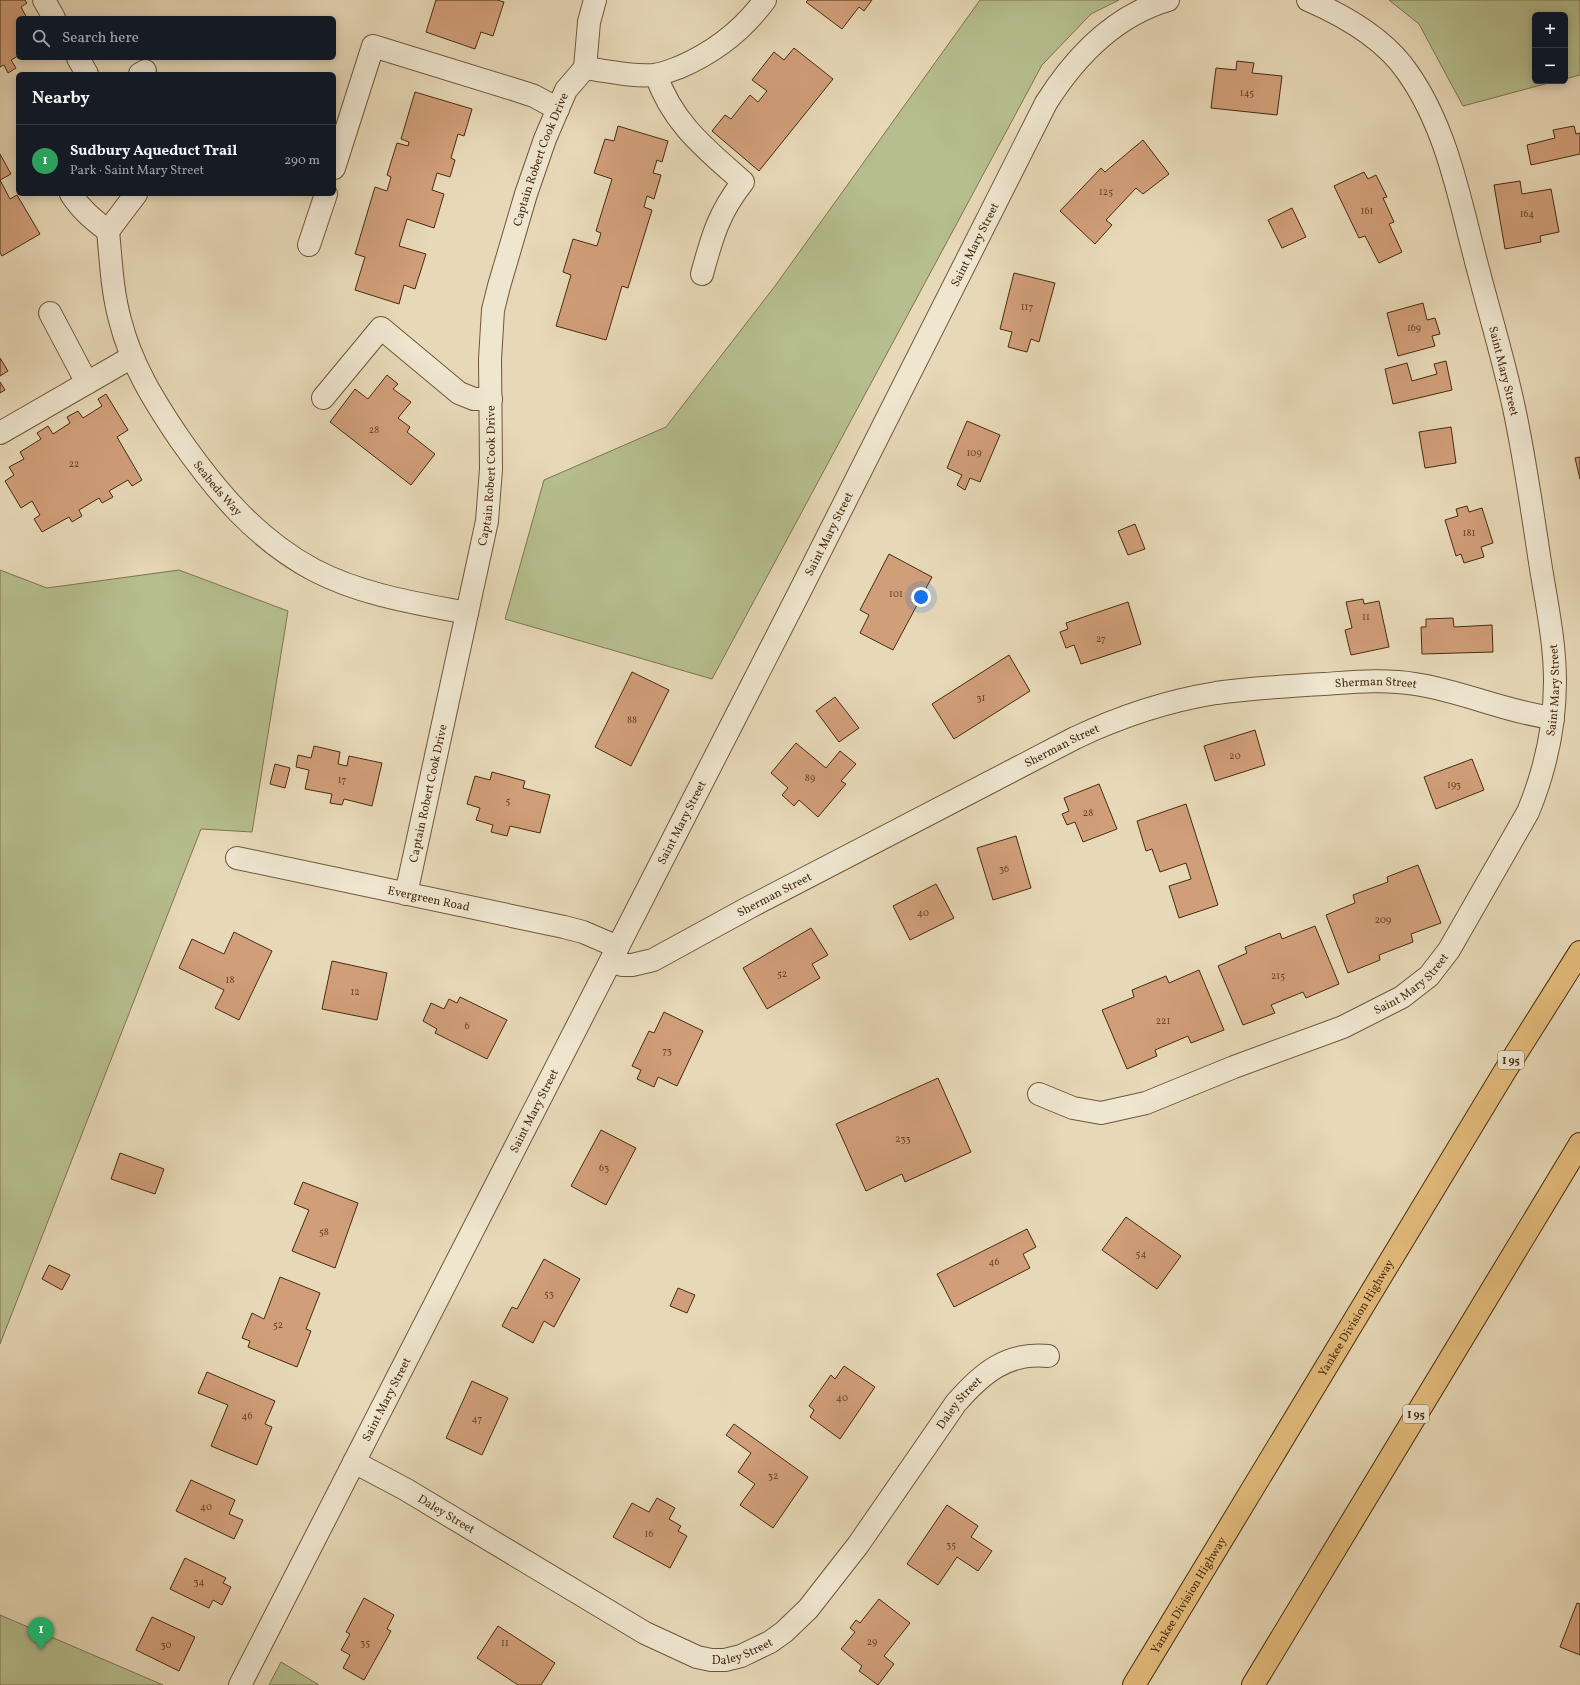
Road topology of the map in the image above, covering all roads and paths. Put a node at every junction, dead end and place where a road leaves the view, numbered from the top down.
1 (44, 0) edge
2 (595, 0) edge
3 (765, 0) edge
4 (1168, 0) edge
5 (1308, 0) edge
6 (53, 16) edge
7 (79, 60) edge
8 (585, 68) junction
9 (86, 72) edge
10 (656, 75) junction
11 (558, 109) junction
12 (336, 162) edge
13 (73, 196) edge
14 (134, 196) edge
15 (325, 196) edge
16 (108, 231) junction
17 (309, 245) dead end
18 (702, 274) dead end
19 (50, 313) dead end
20 (132, 357) junction
21 (87, 383) junction
22 (323, 398) dead end
23 (491, 399) junction
24 (0, 433) edge
25 (467, 613) junction
26 (1553, 718) junction
27 (237, 858) dead end
28 (406, 894) junction
29 (1580, 952) edge
30 (614, 954) junction
31 (1039, 1094) dead end
32 (1580, 1144) edge
33 (1048, 1356) dead end
34 (354, 1462) junction
35 (240, 1685) edge
36 (1134, 1685) edge
37 (1253, 1685) edge

1 - 6 street
2 - 8 street
3 - 10 street
4 - 30 street, Saint Mary Street
5 - 26 street, Saint Mary Street
7 - 9 street
8 - 10 street
8 - 11 street, Captain Robert Cook Drive
10 - 18 street
11 - 12 street
11 - 23 street, Captain Robert Cook Drive
13 - 16 street
14 - 16 street
15 - 17 street
16 - 20 street, Seabeds Way
19 - 21 street
20 - 21 street
20 - 25 street, Seabeds Way
21 - 24 street
22 - 23 street
23 - 25 street, Captain Robert Cook Drive
25 - 28 street, Captain Robert Cook Drive
26 - 30 street, Sherman Street
26 - 31 street, Saint Mary Street
27 - 28 street, Evergreen Road
28 - 30 street, Evergreen Road
29 - 36 highway, Yankee Division Highway / I 95
30 - 34 street, Saint Mary Street
32 - 37 highway, I 95
33 - 34 street, Daley Street
34 - 35 street, Saint Mary Street

